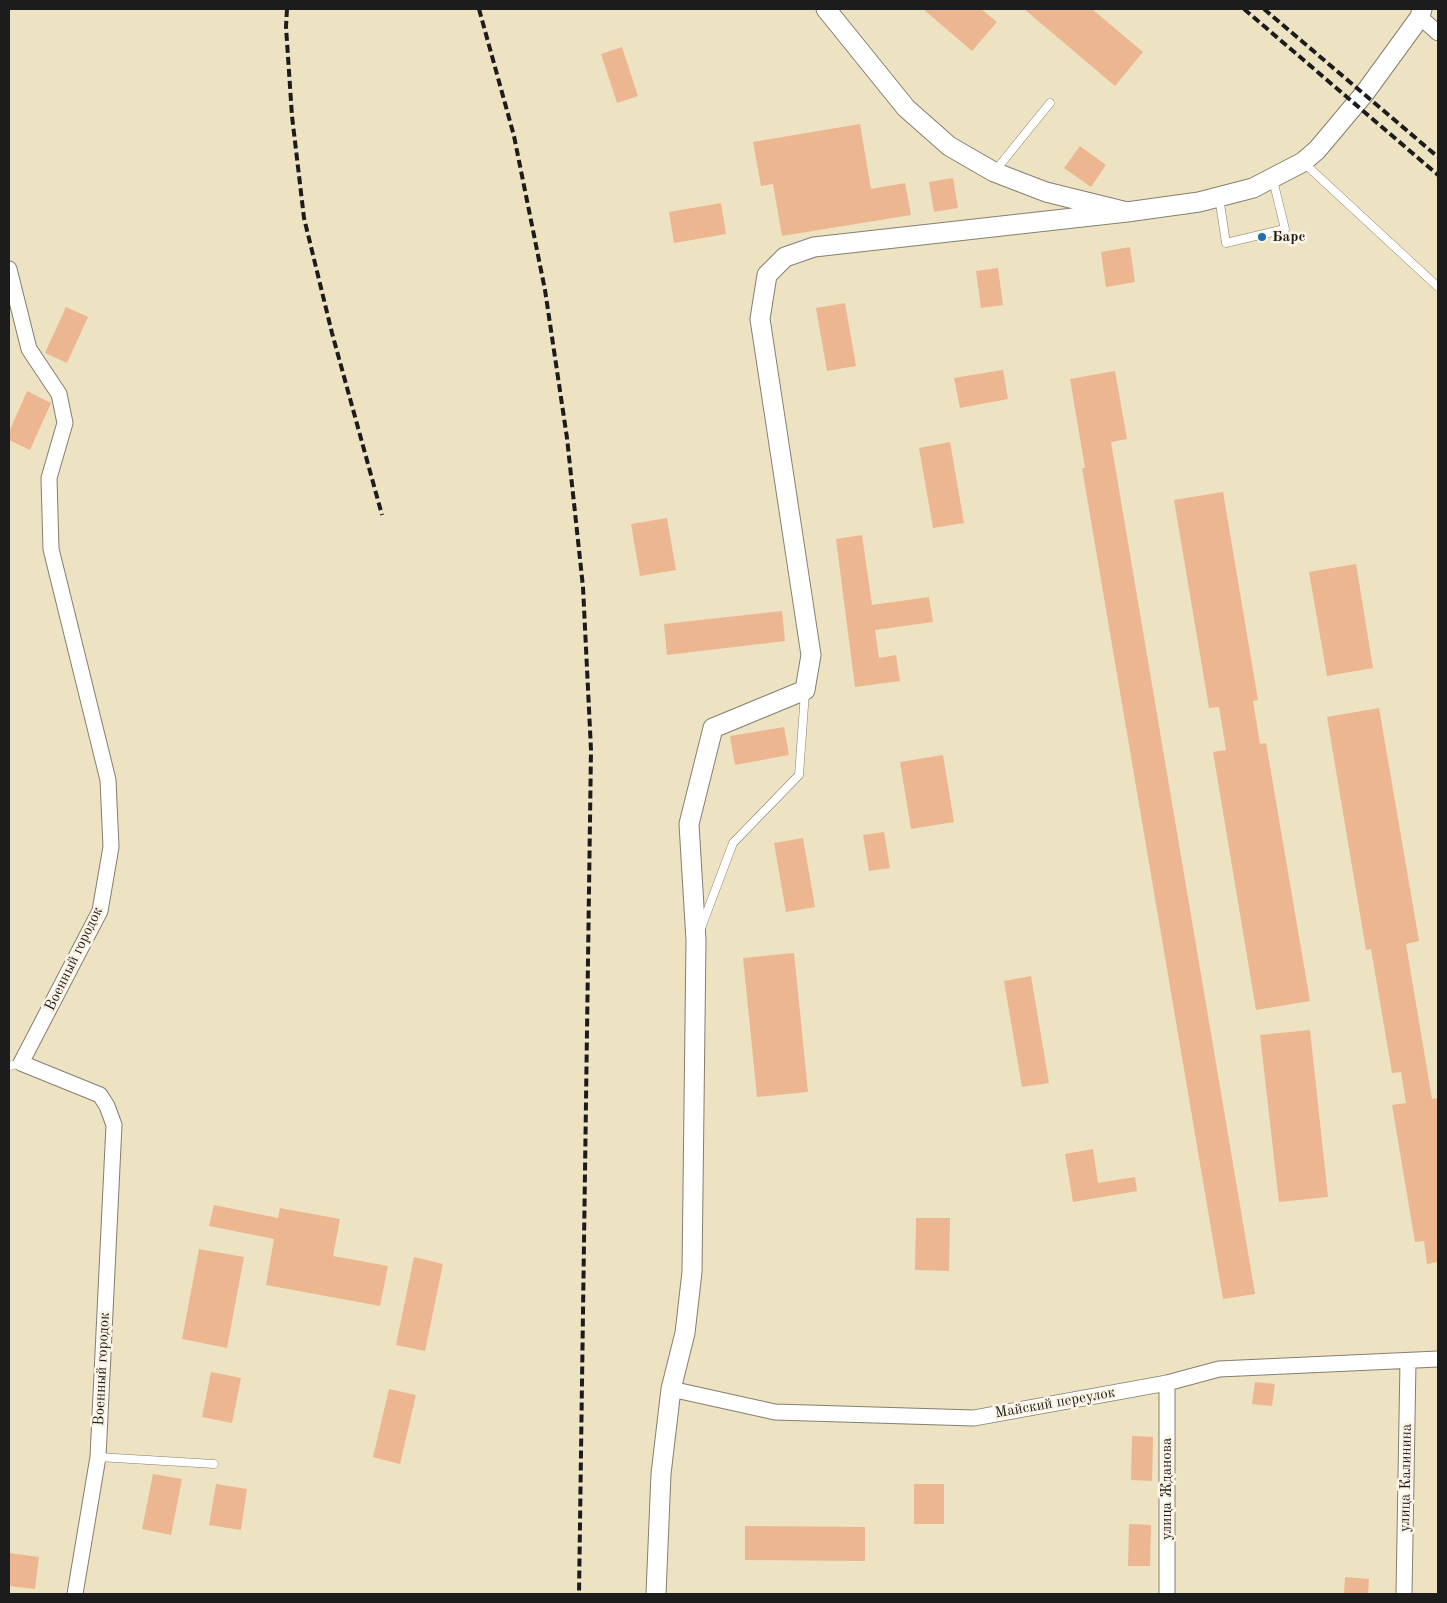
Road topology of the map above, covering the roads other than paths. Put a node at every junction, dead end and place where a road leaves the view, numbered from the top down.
1 (826, 9) edge
2 (1421, 13) edge
3 (1438, 33) edge
4 (1050, 103) dead end
5 (1303, 162) junction
6 (994, 172) junction
7 (1273, 180) junction
8 (1218, 197) junction
9 (1127, 212) junction
10 (9, 269) edge
11 (1438, 287) edge
12 (11, 294) edge
13 (805, 690) junction
14 (696, 940) junction
15 (15, 1064) edge
16 (1438, 1359) edge
17 (1408, 1361) junction
18 (1167, 1383) junction
19 (671, 1389) junction
20 (98, 1458) junction
21 (214, 1464) dead end
22 (75, 1594) edge
23 (656, 1594) edge
24 (1167, 1594) edge
25 (1404, 1594) edge

1 - 6 street
2 - 3 street
2 - 5 street
4 - 6 lane
5 - 7 street
5 - 11 lane
6 - 9 street
7 - 8 street
7 - 8 lane
8 - 9 street
9 - 13 street
10 - 12 street, Военный городок
12 - 15 street, Военный городок
13 - 14 lane
13 - 14 street
14 - 19 street
15 - 20 street, Военный городок
16 - 17 street, Майский переулок
17 - 18 street, Майский переулок
17 - 25 street, улица Калинина
18 - 19 street, Майский переулок
18 - 24 street, улица Жданова
19 - 23 street
20 - 21 lane
20 - 22 street, Военный городок

